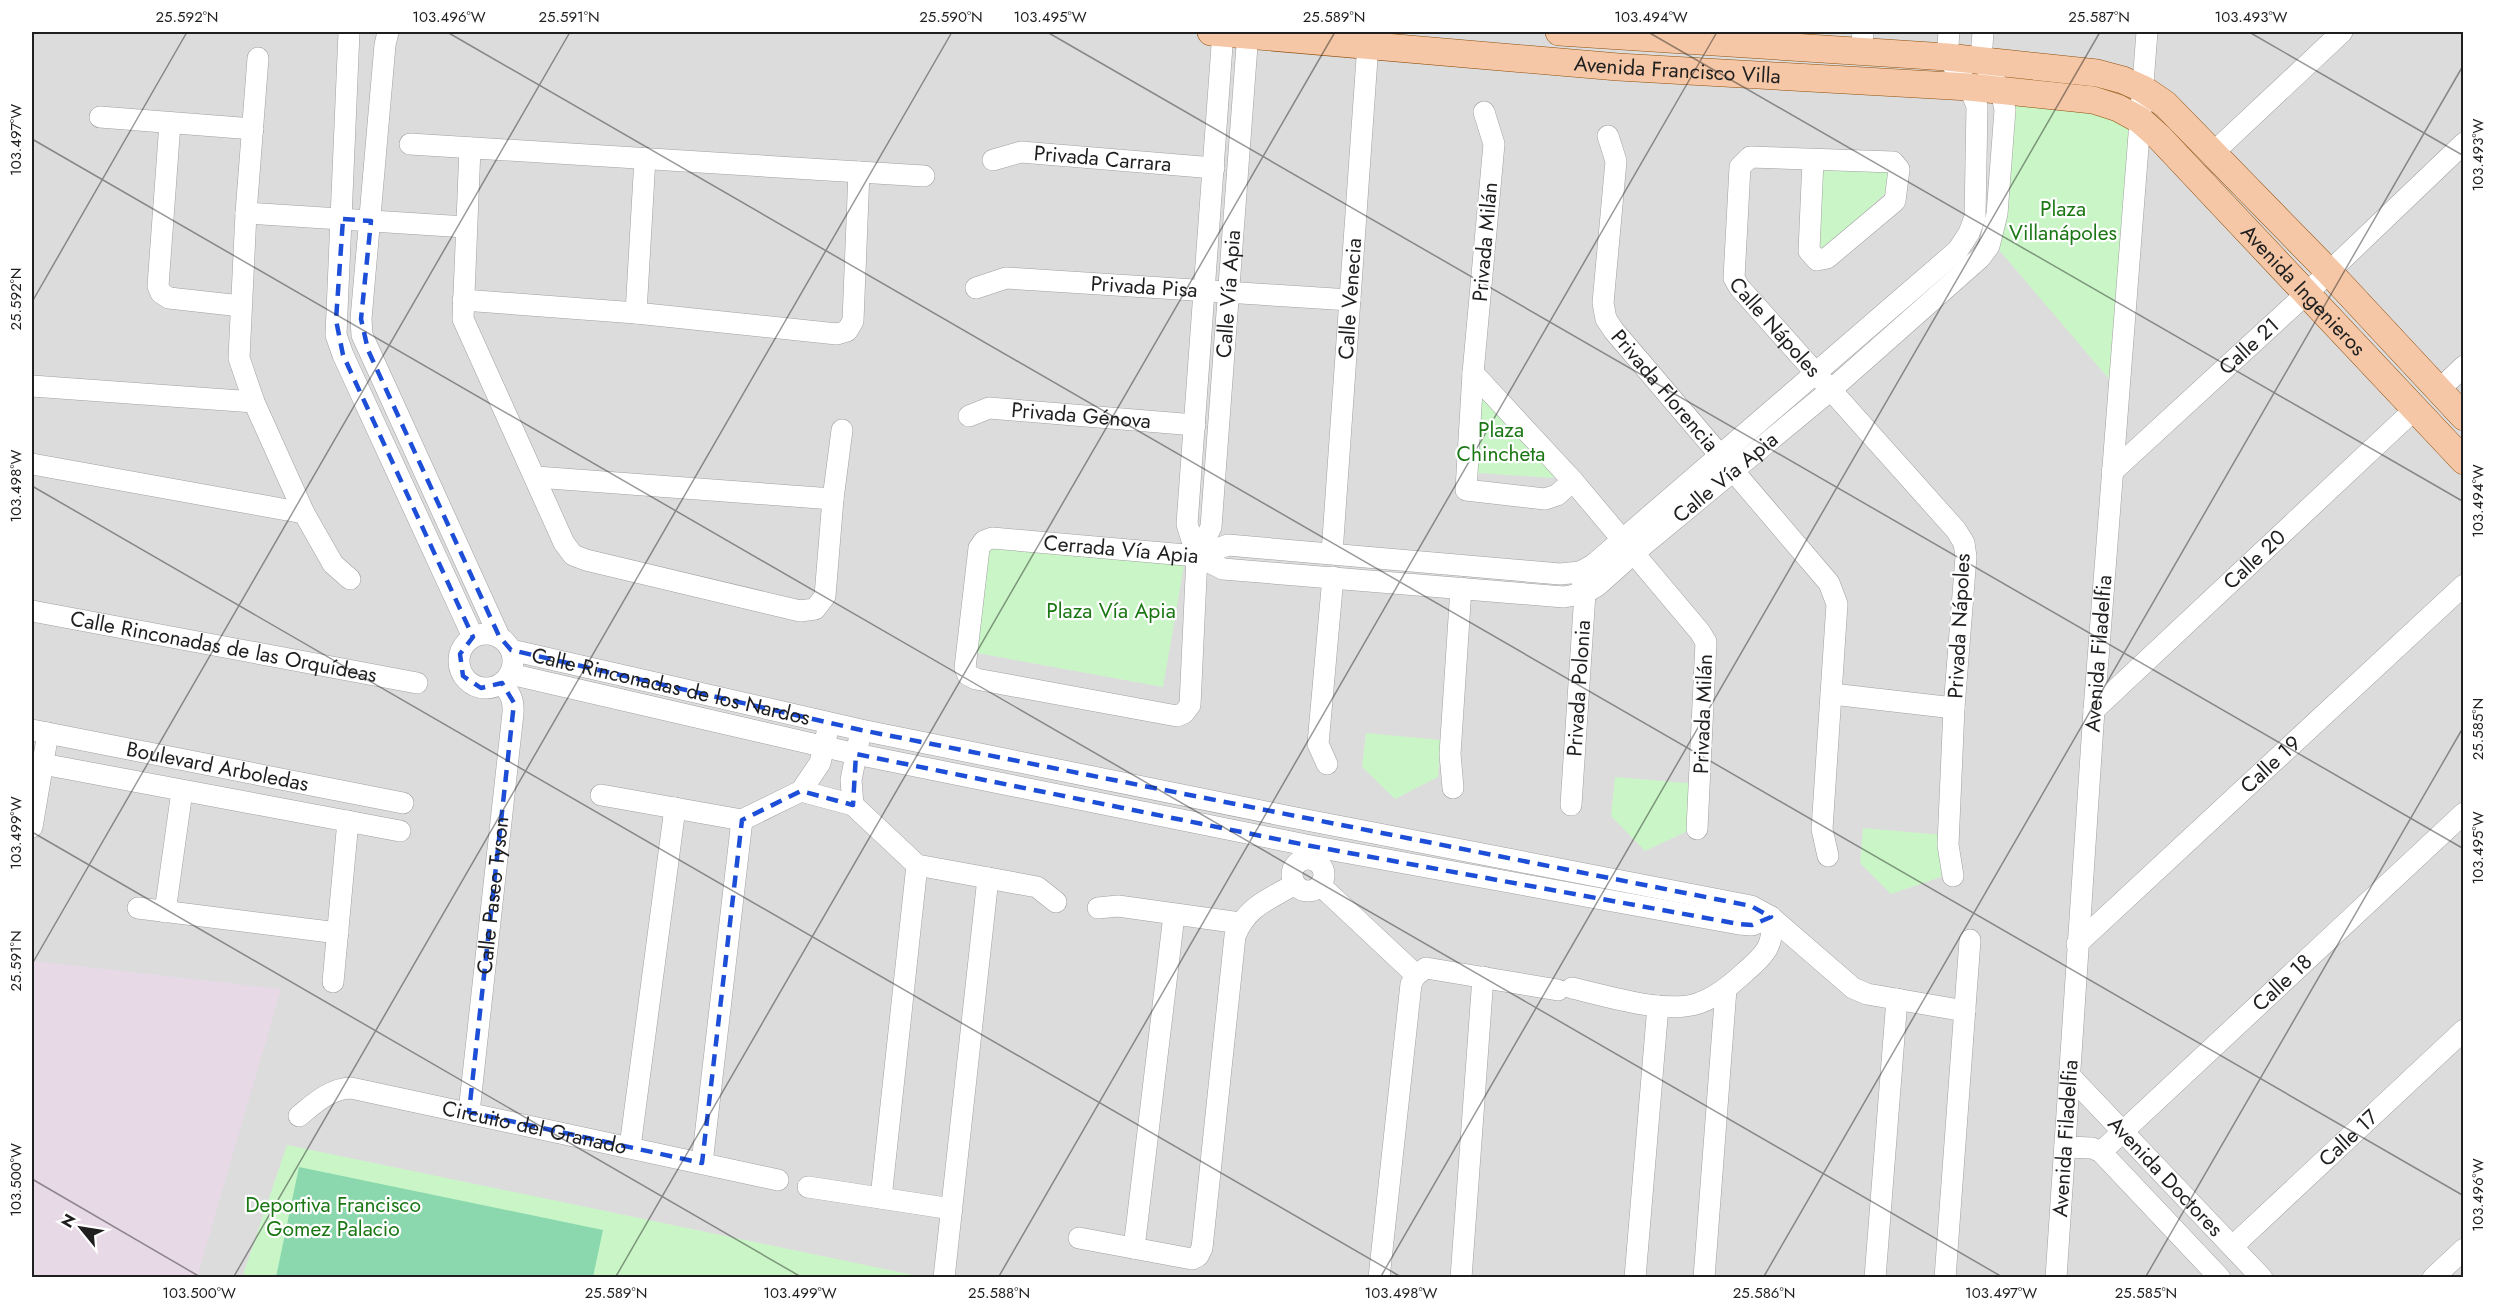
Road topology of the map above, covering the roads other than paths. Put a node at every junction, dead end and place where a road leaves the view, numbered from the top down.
1 (349, 32) edge
2 (388, 32) edge
3 (1211, 32) edge
4 (1235, 32) edge
5 (1559, 32) edge
6 (1983, 32) edge
7 (2147, 32) edge
8 (2342, 32) edge
9 (1619, 34) edge
10 (1862, 42) edge
11 (1368, 44) junction
12 (1948, 44) edge
13 (258, 58) dead end
14 (1981, 60) junction
15 (1618, 67) junction
16 (1969, 87) junction
17 (2143, 88) junction
18 (2001, 90) junction
19 (1484, 112) dead end
20 (100, 117) dead end
21 (2140, 120) junction
22 (170, 123) junction
23 (253, 129) junction
24 (1608, 136) dead end
25 (2463, 143) edge
26 (410, 144) dead end
27 (470, 148) junction
28 (2213, 153) junction
29 (645, 158) junction
30 (993, 160) dead end
31 (1813, 160) junction
32 (1214, 168) junction
33 (859, 172) junction
34 (924, 176) dead end
35 (246, 213) junction
36 (343, 219) junction
37 (370, 221) junction
38 (466, 227) junction
39 (2329, 272) junction
40 (976, 288) dead end
41 (1205, 291) junction
42 (1229, 293) junction
43 (2306, 294) junction
44 (463, 300) junction
45 (1350, 300) junction
46 (241, 306) junction
47 (636, 313) junction
48 (2463, 366) edge
49 (1817, 372) junction
50 (1473, 373) junction
51 (32, 386) edge
52 (1832, 389) junction
53 (2439, 390) junction
54 (254, 402) junction
55 (2415, 410) junction
56 (969, 416) dead end
57 (2463, 417) edge
58 (1195, 424) junction
59 (842, 430) dead end
60 (1718, 455) junction
61 (2463, 461) edge
62 (32, 464) edge
63 (1733, 472) junction
64 (2112, 472) junction
65 (536, 477) junction
66 (1572, 482) junction
67 (833, 499) junction
68 (304, 513) junction
69 (1627, 546) junction
70 (1332, 553) junction
71 (1197, 556) junction
72 (1580, 572) junction
73 (1334, 577) junction
74 (350, 579) dead end
75 (2463, 585) edge
76 (1461, 588) junction
77 (1585, 593) junction
78 (32, 611) edge
79 (473, 637) junction
80 (505, 643) junction
81 (506, 679) junction
82 (417, 683) dead end
83 (1832, 694) junction
84 (1954, 708) junction
85 (2094, 710) junction
86 (829, 723) junction
87 (861, 730) junction
88 (40, 732) edge
89 (824, 746) junction
90 (856, 754) junction
91 (37, 763) edge
92 (1327, 764) dead end
93 (1453, 788) dead end
94 (182, 791) junction
95 (801, 791) junction
96 (601, 795) dead end
97 (403, 803) dead end
98 (853, 805) junction
99 (1571, 805) dead end
100 (675, 808) junction
101 (2463, 813) edge
102 (742, 820) junction
103 (348, 821) junction
104 (1314, 822) junction
105 (32, 827) edge
106 (1697, 829) dead end
107 (400, 831) dead end
108 (1310, 852) junction
109 (1828, 856) dead end
110 (917, 865) junction
111 (1953, 876) dead end
112 (988, 878) junction
113 (1294, 884) junction
114 (1320, 885) junction
115 (1056, 902) dead end
116 (138, 908) dead end
117 (1098, 908) dead end
118 (165, 912) junction
119 (1174, 915) junction
120 (1771, 917) junction
121 (1240, 922) junction
122 (338, 933) junction
123 (1970, 940) dead end
124 (2077, 944) junction
125 (1416, 975) junction
126 (1483, 977) junction
127 (333, 982) dead end
128 (1726, 989) junction
129 (1897, 999) junction
130 (1658, 1006) junction
131 (1965, 1011) junction
132 (2463, 1030) edge
133 (2069, 1075) junction
134 (470, 1112) junction
135 (299, 1116) dead end
136 (2123, 1131) junction
137 (630, 1147) junction
138 (2065, 1147) junction
139 (2101, 1152) junction
140 (702, 1163) junction
141 (778, 1180) dead end
142 (808, 1186) dead end
143 (881, 1198) junction
144 (952, 1209) junction
145 (1078, 1238) dead end
146 (2233, 1246) junction
147 (1134, 1248) junction
148 (2463, 1249) edge
149 (944, 1278) edge
150 (1379, 1278) edge
151 (1461, 1278) edge
152 (1635, 1278) edge
153 (1704, 1278) edge
154 (1875, 1278) edge
155 (1945, 1278) edge
156 (2056, 1278) edge
157 (2220, 1278) edge
158 (2262, 1278) edge
159 (2433, 1278) edge

1 - 36 street
2 - 37 street
3 - 4 main road, Avenida Francisco Villa
4 - 11 main road, Avenida Francisco Villa
4 - 32 street, Calle Vía Apia
4 - 42 street, Calle Vía Apia
5 - 9 main road, Avenida Francisco Villa
6 - 14 street
7 - 17 street, Avenida Filadelfia
8 - 28 street
9 - 10 main road, Avenida Francisco Villa
9 - 15 street
10 - 12 main road, Avenida Francisco Villa
11 - 15 main road, Avenida Francisco Villa
11 - 45 street, Calle Venecia
12 - 14 main road, Avenida Francisco Villa
12 - 16 street, Calle Vía Apia
13 - 23 street
14 - 17 main road, Avenida Francisco Villa
14 - 18 street, Calle Vía Apia
15 - 16 main road, Avenida Francisco Villa
16 - 18 main road, Avenida Francisco Villa
16 - 49 street, Calle Vía Apia
17 - 21 street, Avenida Filadelfia
17 - 28 main road, Avenida Ingenieros
18 - 21 main road, Avenida Francisco Villa
18 - 52 street, Calle Vía Apia
19 - 50 street, Privada Milán
20 - 22 street
21 - 43 main road, Avenida Ingenieros
21 - 64 street, Avenida Filadelfia
22 - 23 street
22 - 46 street
23 - 35 street
24 - 60 street, Privada Florencia
25 - 39 street, Calle 21
26 - 27 street
27 - 29 street
27 - 38 street
28 - 39 main road, Avenida Ingenieros
29 - 33 street
29 - 47 street
30 - 32 street, Privada Carrara
31 - 31 street, Calle Nápoles
31 - 49 street, Calle Nápoles
32 - 41 street, Calle Vía Apia
33 - 34 street
33 - 47 street
35 - 36 street
35 - 46 street
36 - 37 street
36 - 79 street
37 - 38 street
37 - 80 street
38 - 44 street
39 - 43 street, Calle 21
39 - 53 main road, Avenida Ingenieros
40 - 41 street, Privada Pisa
41 - 42 street, Privada Pisa
41 - 58 street, Calle Vía Apia
42 - 45 street, Privada Pisa
42 - 71 street, Calle Vía Apia
43 - 55 main road, Avenida Ingenieros
43 - 64 street, Calle 21
44 - 47 street
44 - 65 street
45 - 70 street, Calle Venecia
46 - 54 street
48 - 53 street
49 - 52 street, Calle Nápoles
49 - 60 street, Calle Vía Apia
50 - 66 street, Privada Milán
50 - 66 street, Privada Milán
51 - 54 street
52 - 63 street, Calle Vía Apia
52 - 84 street, Privada Nápoles
53 - 57 main road, Avenida Ingenieros
54 - 68 street
55 - 61 main road, Avenida Ingenieros
55 - 85 street, Calle 20
56 - 58 street, Privada Génova
58 - 71 street, Calle Vía Apia
59 - 67 street
60 - 63 street, Privada Florencia
60 - 69 street, Calle Vía Apia
62 - 68 street
63 - 69 street, Calle Vía Apia
63 - 83 street, Privada Florencia
64 - 85 street, Avenida Filadelfia
65 - 67 street
65 - 67 street
66 - 69 street, Privada Milán
68 - 74 street
69 - 72 street, Calle Vía Apia
69 - 77 street, Calle Vía Apia
69 - 106 street, Privada Milán
70 - 71 street
70 - 72 street
71 - 71 street, Cerrada Vía Apia
71 - 73 street
72 - 77 street, Privada Polonia
73 - 76 street
73 - 92 street
75 - 124 street, Calle 19
76 - 77 street
76 - 93 street
77 - 99 street, Privada Polonia
78 - 82 street, Calle Rinconadas de las Orquídeas
79 - 80 street
79 - 81 street
80 - 81 street
80 - 86 street, Calle Rinconadas de los Nardos
81 - 89 street, Calle Rinconadas de los Nardos
81 - 134 street, Calle Paseo Tyson
83 - 84 street
83 - 109 street, Privada Florencia
84 - 111 street, Privada Nápoles
85 - 124 street, Avenida Filadelfia
86 - 87 street, Calle Rinconadas de los Nardos
86 - 89 street
87 - 90 street
87 - 104 street, Calle Rinconadas de los Nardos
88 - 91 street
88 - 97 street, Boulevard Arboledas
89 - 90 street, Calle Rinconadas de los Nardos
89 - 95 street
90 - 98 street
90 - 108 street, Calle Rinconadas de los Nardos
91 - 94 street, Boulevard Arboledas
91 - 105 street
94 - 103 street, Boulevard Arboledas
94 - 118 street
95 - 98 street
95 - 102 street
96 - 100 street
98 - 110 street
100 - 102 street
100 - 137 street
101 - 136 street, Calle 18
102 - 140 street
103 - 107 street, Boulevard Arboledas
103 - 122 street
104 - 108 street
104 - 120 street, Calle Rinconadas de los Nardos
108 - 113 street
108 - 114 street
108 - 120 street, Calle Rinconadas de los Nardos
110 - 112 street
110 - 143 street
112 - 115 street
112 - 144 street
113 - 114 street
113 - 121 street
114 - 125 street
116 - 118 street
117 - 119 street
118 - 122 street
119 - 121 street
119 - 147 street
120 - 128 street
120 - 129 street, Calle Rinconadas de los Nardos
121 - 147 street
122 - 127 street
123 - 131 street
124 - 133 street, Avenida Filadelfia
125 - 126 street
125 - 150 street
126 - 130 street
126 - 151 street
128 - 130 street
128 - 153 street
129 - 131 street, Calle Rinconadas de los Nardos
129 - 154 street
130 - 152 street
131 - 155 street
132 - 146 street, Calle 17
133 - 136 street, Avenida Doctores
133 - 138 street, Avenida Filadelfia
134 - 135 street, Circuito del Granado
134 - 137 street, Circuito del Granado
136 - 139 street, Calle 18
136 - 146 street, Avenida Doctores
137 - 140 street, Circuito del Granado
138 - 139 street, Avenida Doctores
138 - 156 street, Avenida Filadelfia
139 - 157 street, Avenida Doctores
140 - 141 street, Circuito del Granado
142 - 143 street
143 - 144 street
144 - 149 street
145 - 147 street
146 - 158 street, Avenida Doctores
148 - 159 street

